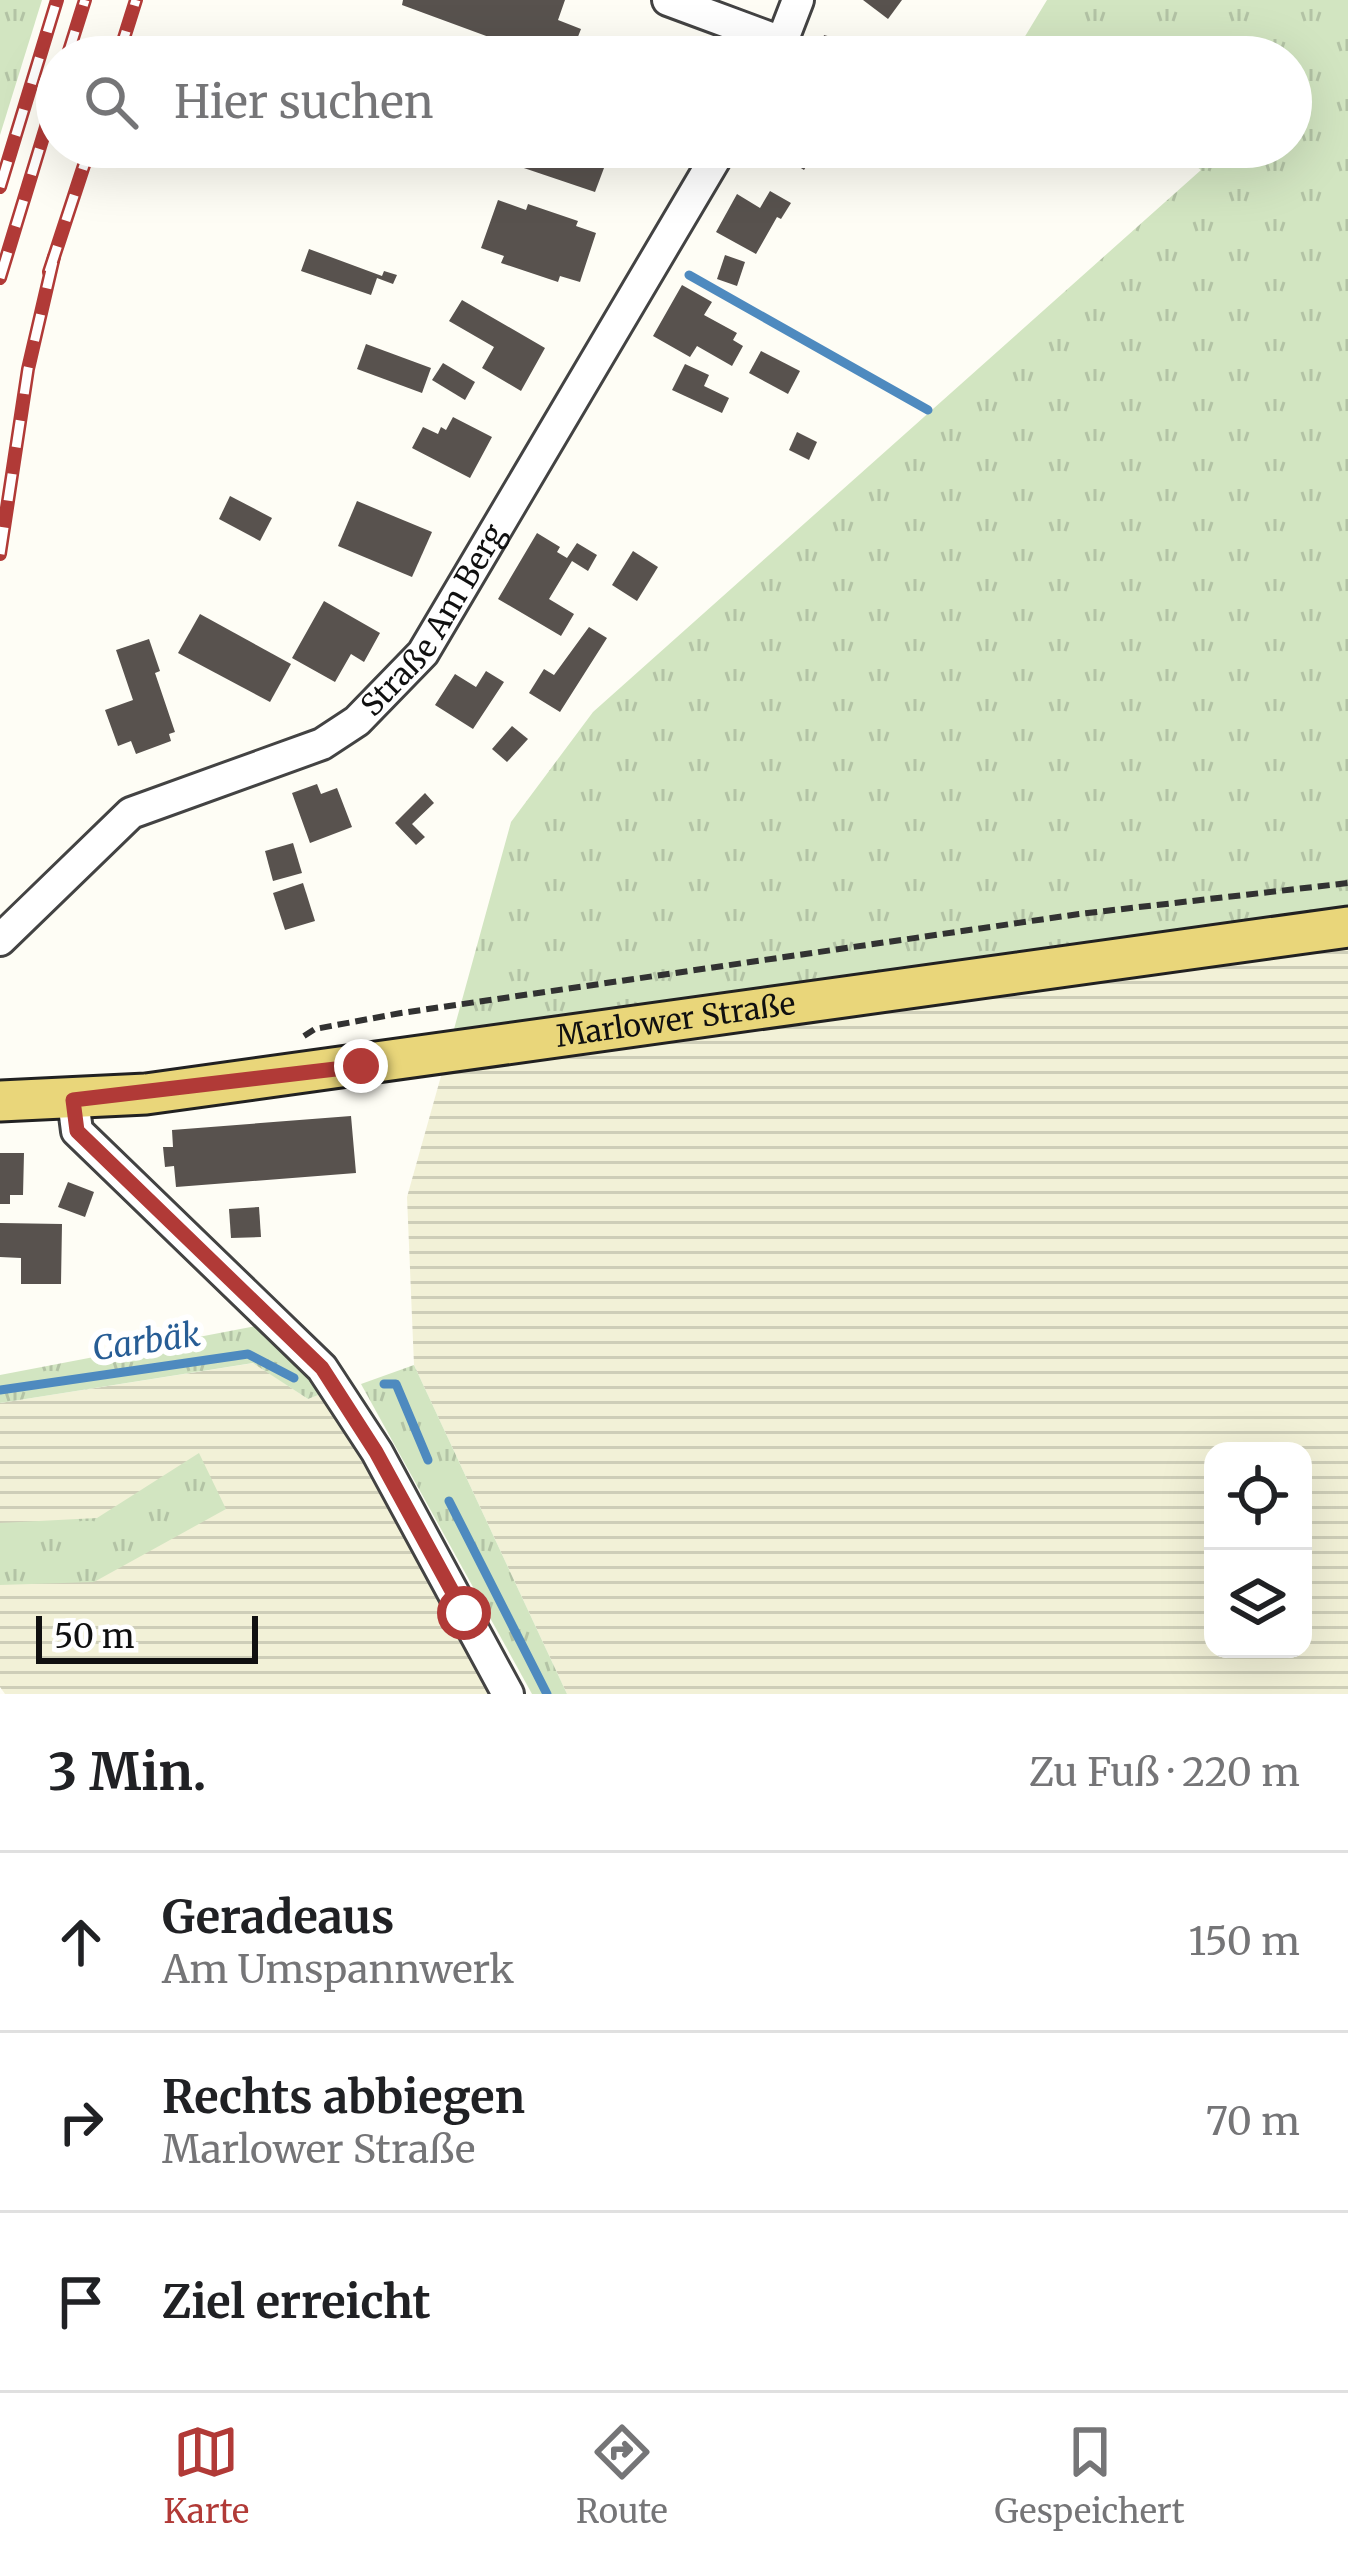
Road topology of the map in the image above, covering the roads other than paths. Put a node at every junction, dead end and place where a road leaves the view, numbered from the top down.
1 (668, 0) edge
2 (798, 0) edge
3 (749, 36) edge
4 (785, 36) edge
5 (710, 168) edge
6 (1348, 927) edge
7 (0, 940) edge
8 (73, 1100) junction
9 (0, 1101) edge
10 (508, 1694) edge

1 - 3 street
2 - 4 street
5 - 7 street, Straße Am Berg
6 - 8 main road, Marlower Straße
8 - 9 main road, Marlower Straße
8 - 10 street

